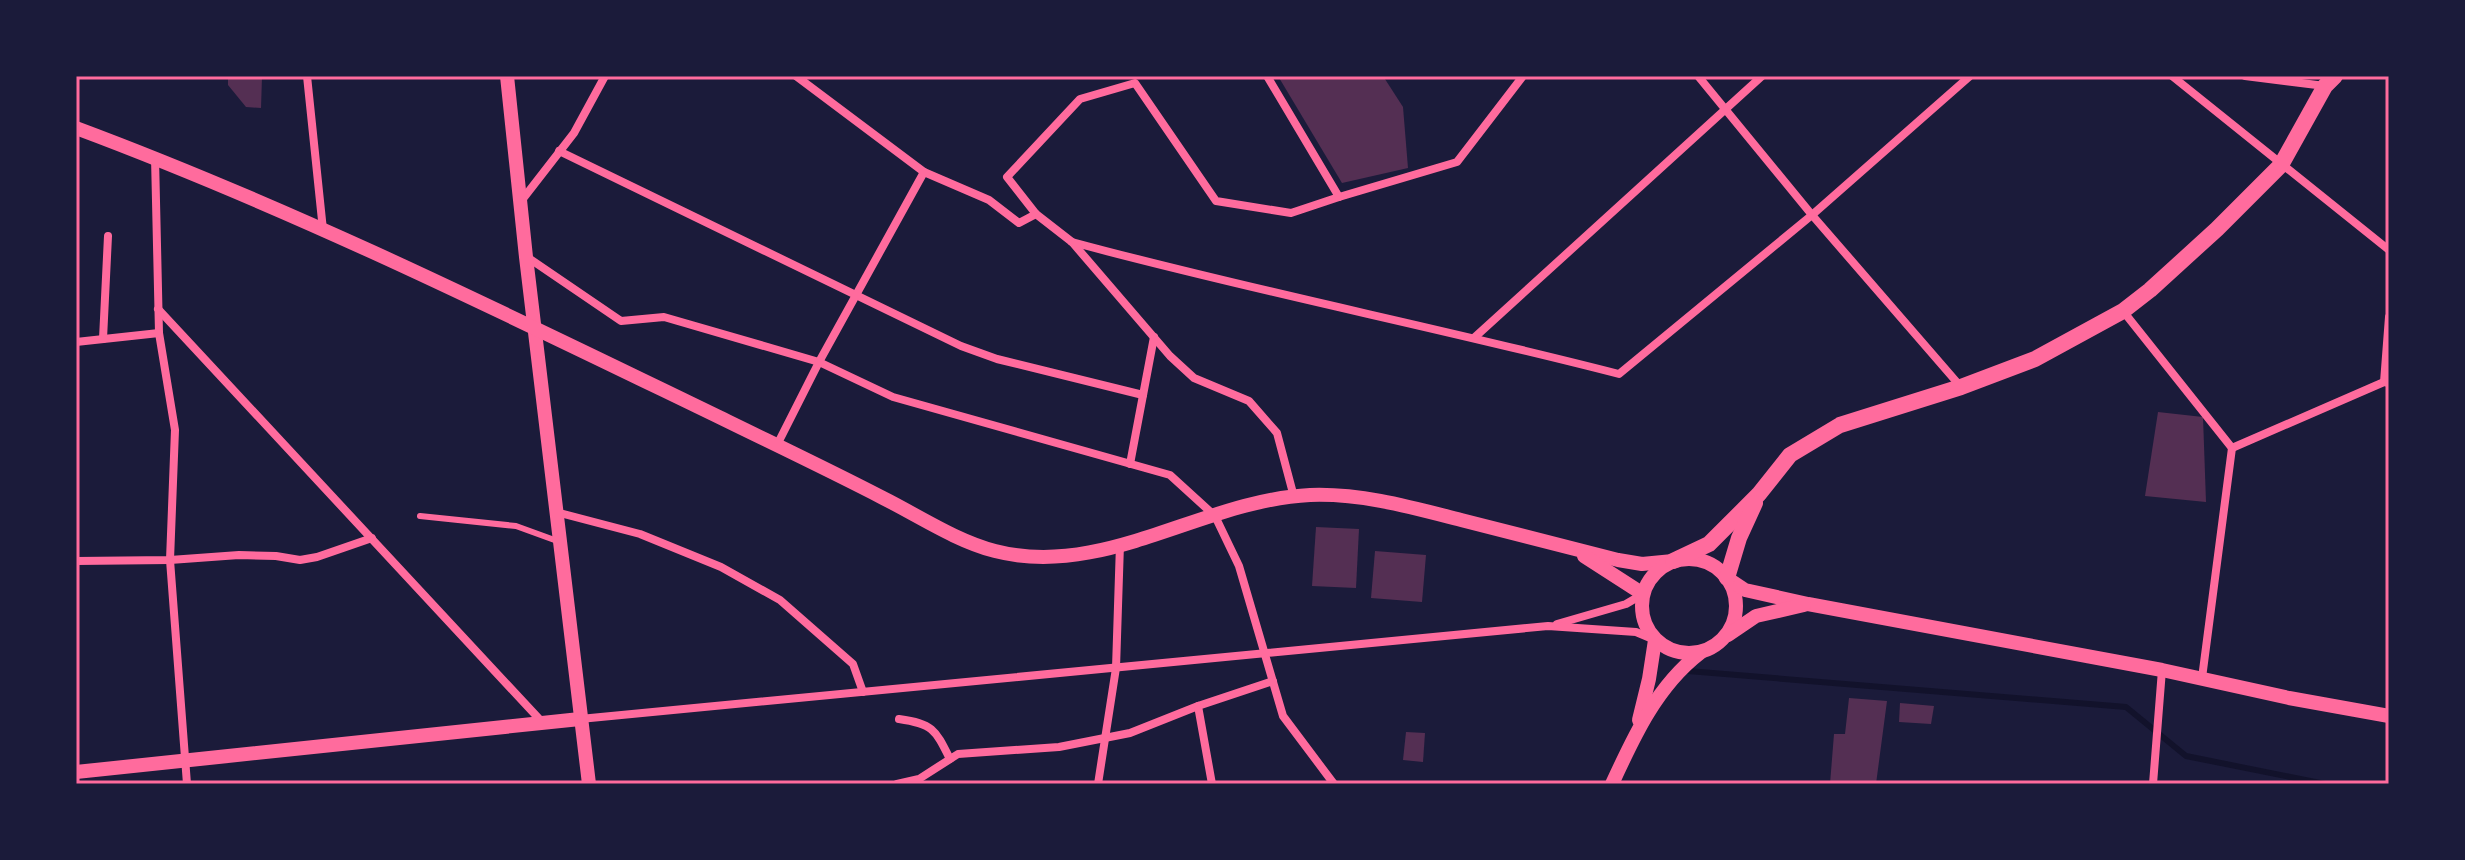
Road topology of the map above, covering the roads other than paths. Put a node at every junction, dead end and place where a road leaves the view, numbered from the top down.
1 (307, 76) edge
2 (507, 76) edge
3 (605, 76) edge
4 (796, 76) edge
5 (1267, 76) edge
6 (1523, 76) edge
7 (1698, 76) edge
8 (1762, 76) edge
9 (1970, 76) edge
10 (2172, 76) edge
11 (2245, 76) edge
12 (2330, 81) edge
13 (1725, 109) junction
14 (76, 128) edge
15 (559, 151) junction
16 (155, 157) junction
17 (2281, 165) junction
18 (924, 172) junction
19 (1339, 197) junction
20 (521, 201) junction
21 (1036, 214) junction
22 (1812, 215) junction
23 (323, 231) junction
24 (108, 236) dead end
25 (1072, 242) junction
26 (2389, 250) edge
27 (526, 257) junction
28 (857, 294) junction
29 (158, 309) junction
30 (2123, 311) junction
31 (2389, 317) edge
32 (535, 328) junction
33 (159, 333) junction
34 (1154, 337) junction
35 (1475, 337) junction
36 (103, 339) junction
37 (76, 342) edge
38 (819, 362) junction
39 (2386, 383) edge
40 (1961, 387) junction
41 (1143, 395) junction
42 (777, 445) junction
43 (2232, 448) junction
44 (1130, 464) junction
45 (1759, 494) junction
46 (1294, 497) junction
47 (556, 512) junction
48 (420, 516) dead end
49 (1215, 516) junction
50 (372, 538) junction
51 (560, 542) junction
52 (1120, 544) junction
53 (1569, 548) junction
54 (170, 560) junction
55 (76, 561) edge
56 (1673, 561) junction
57 (1727, 578) junction
58 (1643, 594) junction
59 (1808, 604) junction
60 (1548, 626) junction
61 (1726, 636) junction
62 (1655, 640) junction
63 (1264, 653) junction
64 (1700, 653) junction
65 (1116, 668) junction
66 (2162, 676) junction
67 (2202, 678) junction
68 (1273, 681) junction
69 (863, 692) junction
70 (1198, 706) junction
71 (2389, 716) edge
72 (580, 719) junction
73 (899, 719) dead end
74 (544, 723) junction
75 (1636, 732) junction
76 (1105, 737) junction
77 (950, 759) junction
78 (184, 762) junction
79 (76, 772) edge
80 (187, 784) edge
81 (589, 784) edge
82 (897, 784) edge
83 (1098, 784) edge
84 (1212, 784) edge
85 (1334, 784) edge
86 (1612, 784) edge
87 (2153, 784) edge

1 - 23 street
2 - 20 street
3 - 15 street
4 - 18 street
5 - 19 street
6 - 19 street
7 - 13 street
8 - 13 street
9 - 22 street
10 - 17 street
11 - 12 street
12 - 17 main road
13 - 22 street
13 - 35 street
14 - 16 street
15 - 20 street
15 - 28 street
16 - 23 street
16 - 29 street
17 - 26 street
17 - 30 main road
18 - 21 street
18 - 28 street
19 - 21 street
20 - 27 street
21 - 25 street
22 - 35 street
22 - 40 street
23 - 32 street
24 - 36 street
25 - 34 street
25 - 35 street
27 - 32 street
27 - 38 street
28 - 38 street
28 - 41 street
29 - 33 street
29 - 50 street
30 - 40 main road
30 - 43 street
31 - 39 street
32 - 42 street
32 - 47 street
33 - 36 street
33 - 54 street
34 - 41 street
34 - 46 street
36 - 37 street
38 - 42 street
38 - 44 street
39 - 43 street
40 - 45 main road
41 - 44 street
42 - 52 street
43 - 67 street
44 - 49 street
45 - 56 main road
45 - 57 main road
46 - 49 street
46 - 53 street
47 - 51 street
47 - 69 street
48 - 51 lane
49 - 52 street
49 - 63 street
50 - 54 street
50 - 74 street
51 - 72 street
52 - 65 street
53 - 56 street
53 - 58 street
54 - 55 street
54 - 78 street
56 - 57 street
56 - 58 street
57 - 59 street
57 - 61 street
58 - 60 street
58 - 62 street
59 - 61 street
59 - 66 street
60 - 62 street
60 - 63 street
61 - 64 street
62 - 64 street
62 - 75 street
63 - 65 street
63 - 68 street
64 - 75 street
65 - 69 street
65 - 76 street
66 - 67 street
66 - 87 street
67 - 71 street
68 - 70 street
68 - 85 street
69 - 72 street
70 - 76 street
70 - 84 street
72 - 74 street
72 - 81 street
73 - 77 street
74 - 78 street
75 - 86 street
76 - 77 street
76 - 83 street
77 - 82 street
78 - 79 street
78 - 80 street

